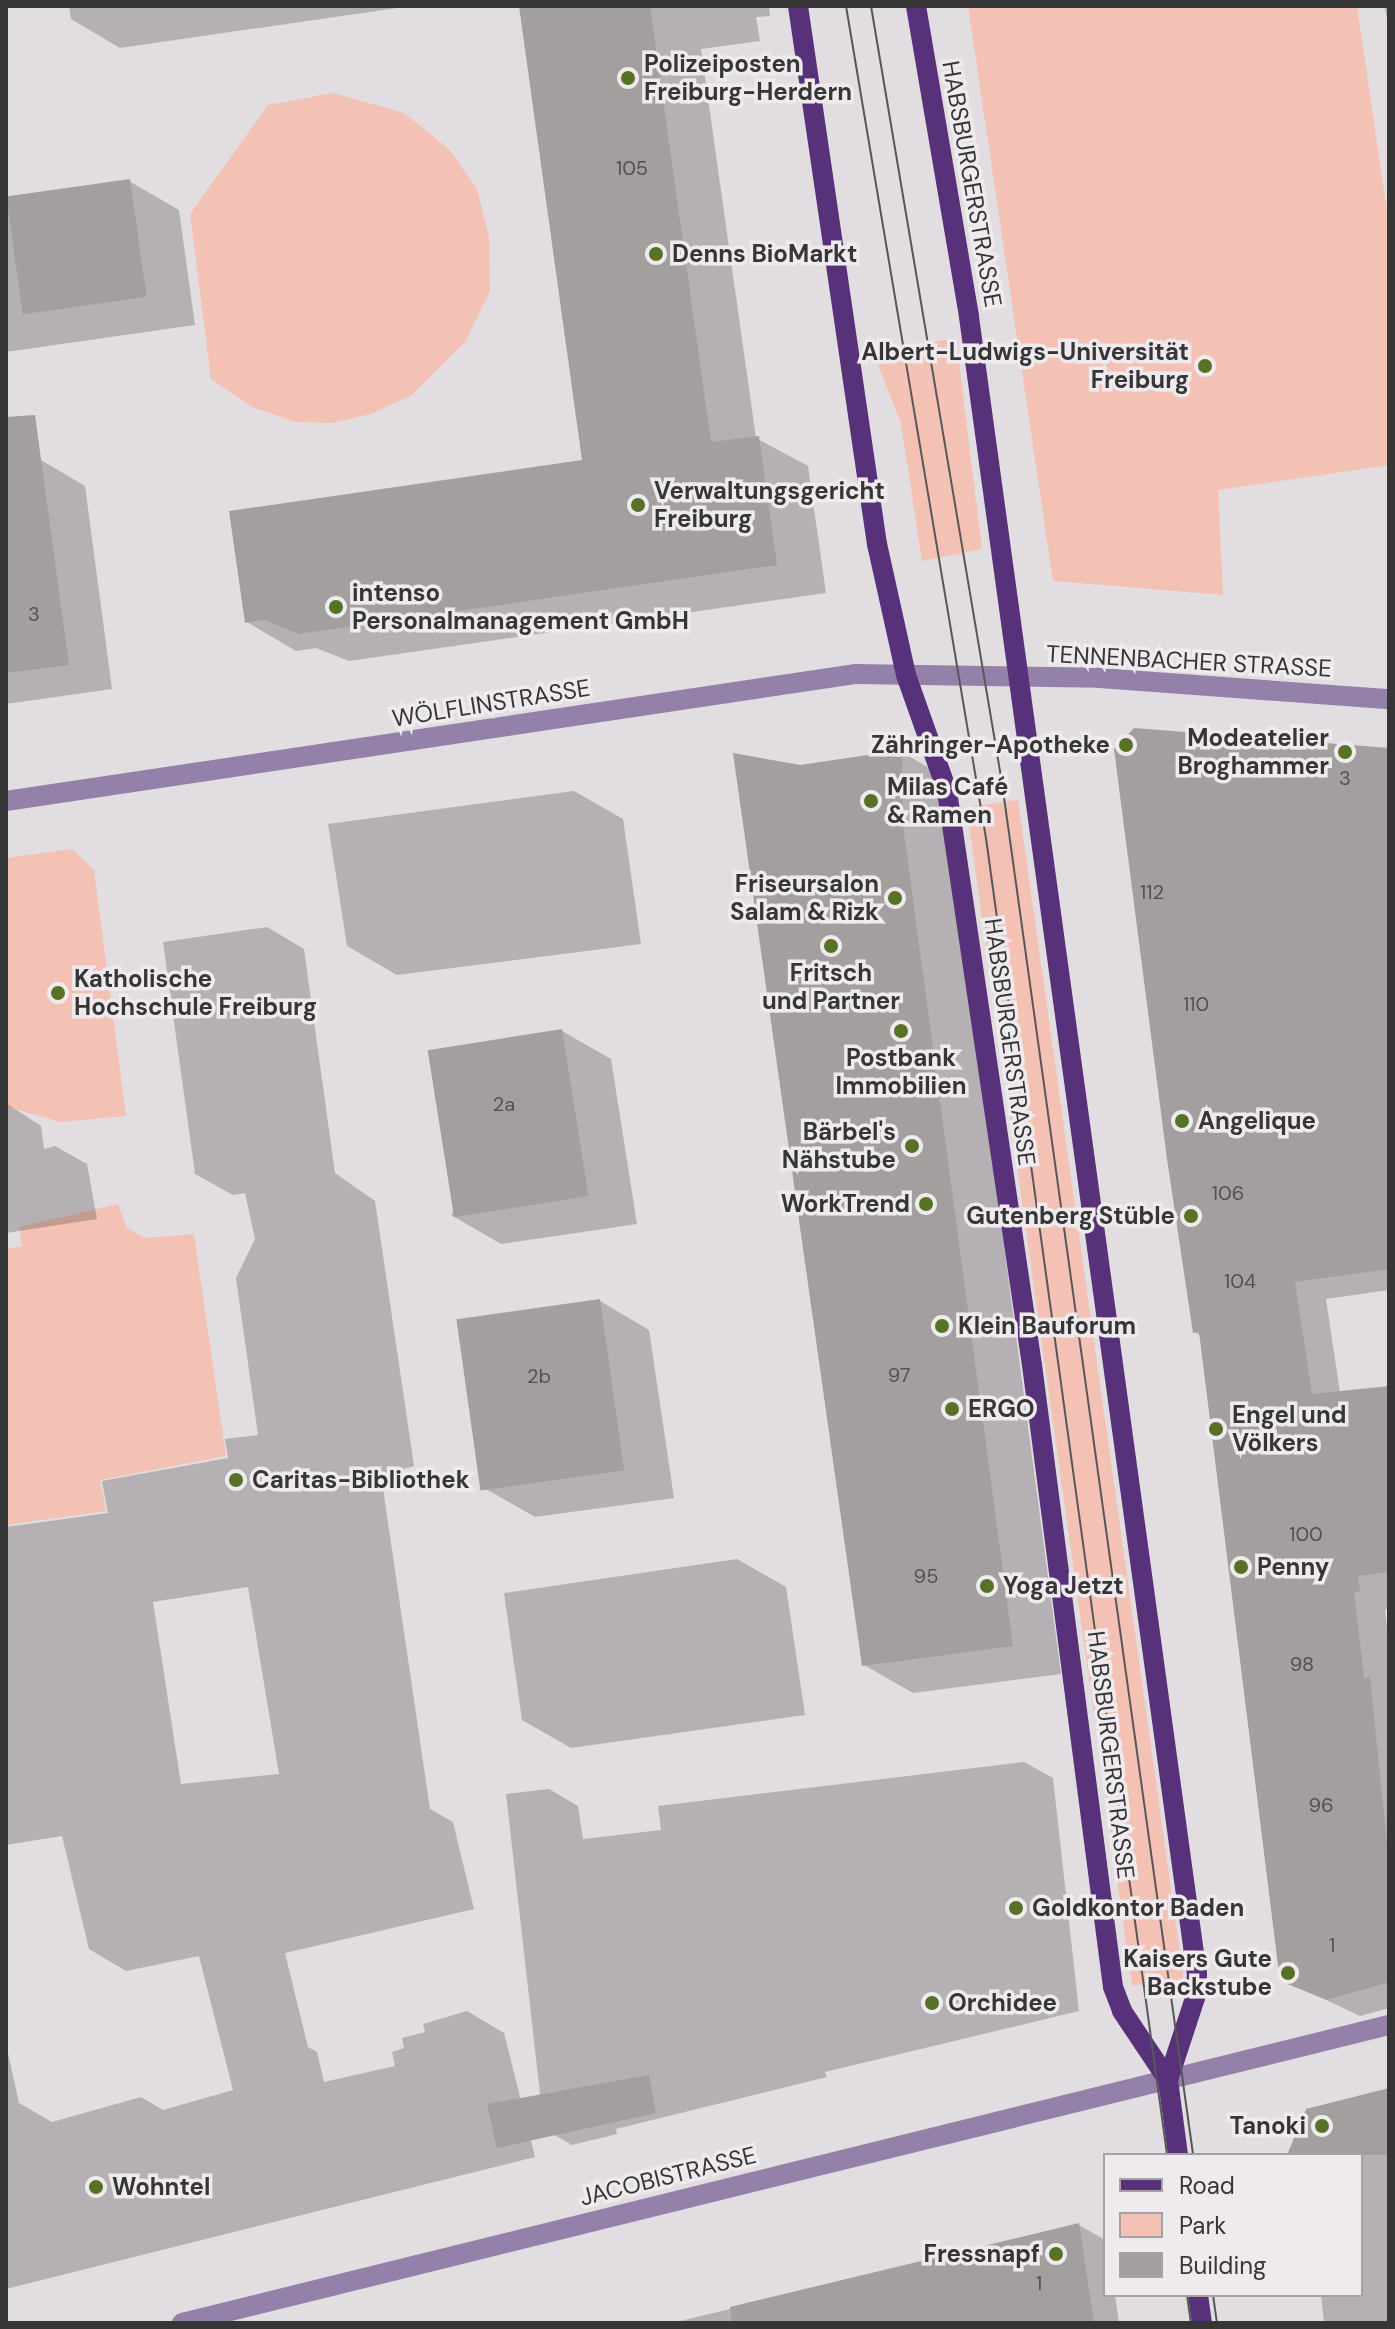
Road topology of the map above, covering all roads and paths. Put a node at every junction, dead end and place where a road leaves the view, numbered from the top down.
1 (798, 6) edge
2 (916, 6) edge
3 (906, 675) junction
4 (986, 678) joint
5 (1017, 679) junction
6 (1389, 699) edge
7 (6, 801) edge
8 (1389, 2025) edge
9 (1168, 2080) junction
10 (1178, 2153) edge
11 (1198, 2297) edge
12 (182, 2323) edge
13 (1202, 2323) edge

1 - 3 main road, HABSBURGERSTRASSE
2 - 5 main road, HABSBURGERSTRASSE
3 - 4 street, WÖLFLINSTRASSE
3 - 7 street, WÖLFLINSTRASSE
3 - 9 main road, HABSBURGERSTRASSE
4 - 5 street, TENNENBACHER STRASSE
5 - 6 street, TENNENBACHER STRASSE
5 - 9 main road, HABSBURGERSTRASSE
8 - 9 street, JACOBISTRASSE
9 - 10 main road, HABSBURGERSTRASSE
9 - 12 street, JACOBISTRASSE
11 - 13 main road

